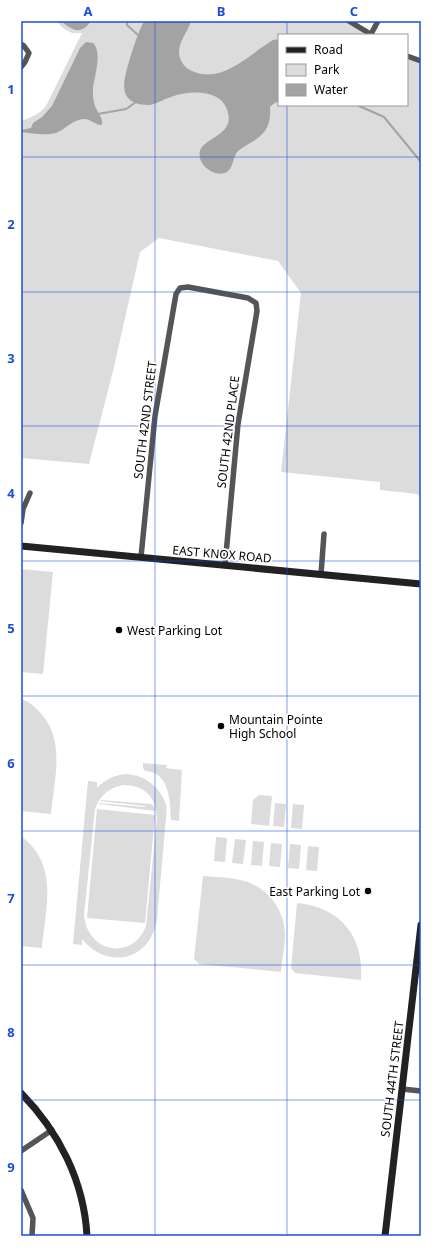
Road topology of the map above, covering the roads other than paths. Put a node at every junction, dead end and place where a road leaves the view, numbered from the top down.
1 (349, 21) edge
2 (378, 21) edge
3 (370, 34) edge
4 (372, 34) edge
5 (21, 44) edge
6 (408, 56) edge
7 (421, 61) edge
8 (21, 67) edge
9 (256, 303) joint
10 (30, 493) dead end
11 (21, 524) edge
12 (324, 534) dead end
13 (21, 546) edge
14 (142, 557) junction
15 (224, 565) junction
16 (321, 574) junction
17 (421, 584) edge
18 (421, 925) edge
19 (402, 1089) junction
20 (421, 1092) edge
21 (21, 1093) edge
22 (52, 1130) junction
23 (21, 1152) edge
24 (21, 1190) edge
25 (32, 1236) edge
26 (87, 1236) edge
27 (385, 1236) edge

1 - 3 street
2 - 4 street
5 - 8 street
6 - 7 street
9 - 14 street, SOUTH 42ND STREET
9 - 15 street, SOUTH 42ND PLACE
10 - 11 street
12 - 16 street
13 - 14 street, EAST KNOX ROAD
14 - 15 street, EAST KNOX ROAD
15 - 16 street, EAST KNOX ROAD
16 - 17 street, EAST KNOX ROAD
18 - 19 street, SOUTH 44TH STREET
19 - 20 street
19 - 27 street, SOUTH 44TH STREET
21 - 22 street
22 - 23 street
22 - 26 street
24 - 25 street

